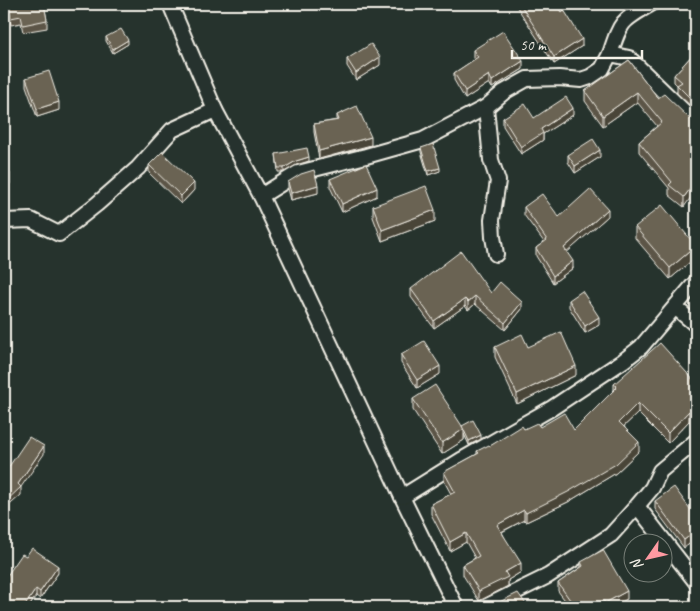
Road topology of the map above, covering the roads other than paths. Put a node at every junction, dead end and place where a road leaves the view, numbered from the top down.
1 (170, 4) edge
2 (651, 4) edge
3 (610, 54) junction
4 (486, 107) junction
5 (215, 110) junction
6 (696, 123) edge
7 (261, 196) junction
8 (4, 221) edge
9 (496, 254) dead end
10 (696, 282) edge
11 (676, 307) junction
12 (696, 325) edge
13 (696, 441) edge
14 (402, 497) junction
15 (637, 506) junction
16 (696, 582) edge
17 (456, 607) edge
18 (485, 607) edge

1 - 5 street
2 - 3 street
3 - 4 street
3 - 6 street
4 - 7 street
4 - 9 street
5 - 7 street
5 - 8 street
7 - 14 street
10 - 11 street
11 - 12 street
11 - 14 street
13 - 15 street
14 - 17 street
15 - 16 street
15 - 18 street

